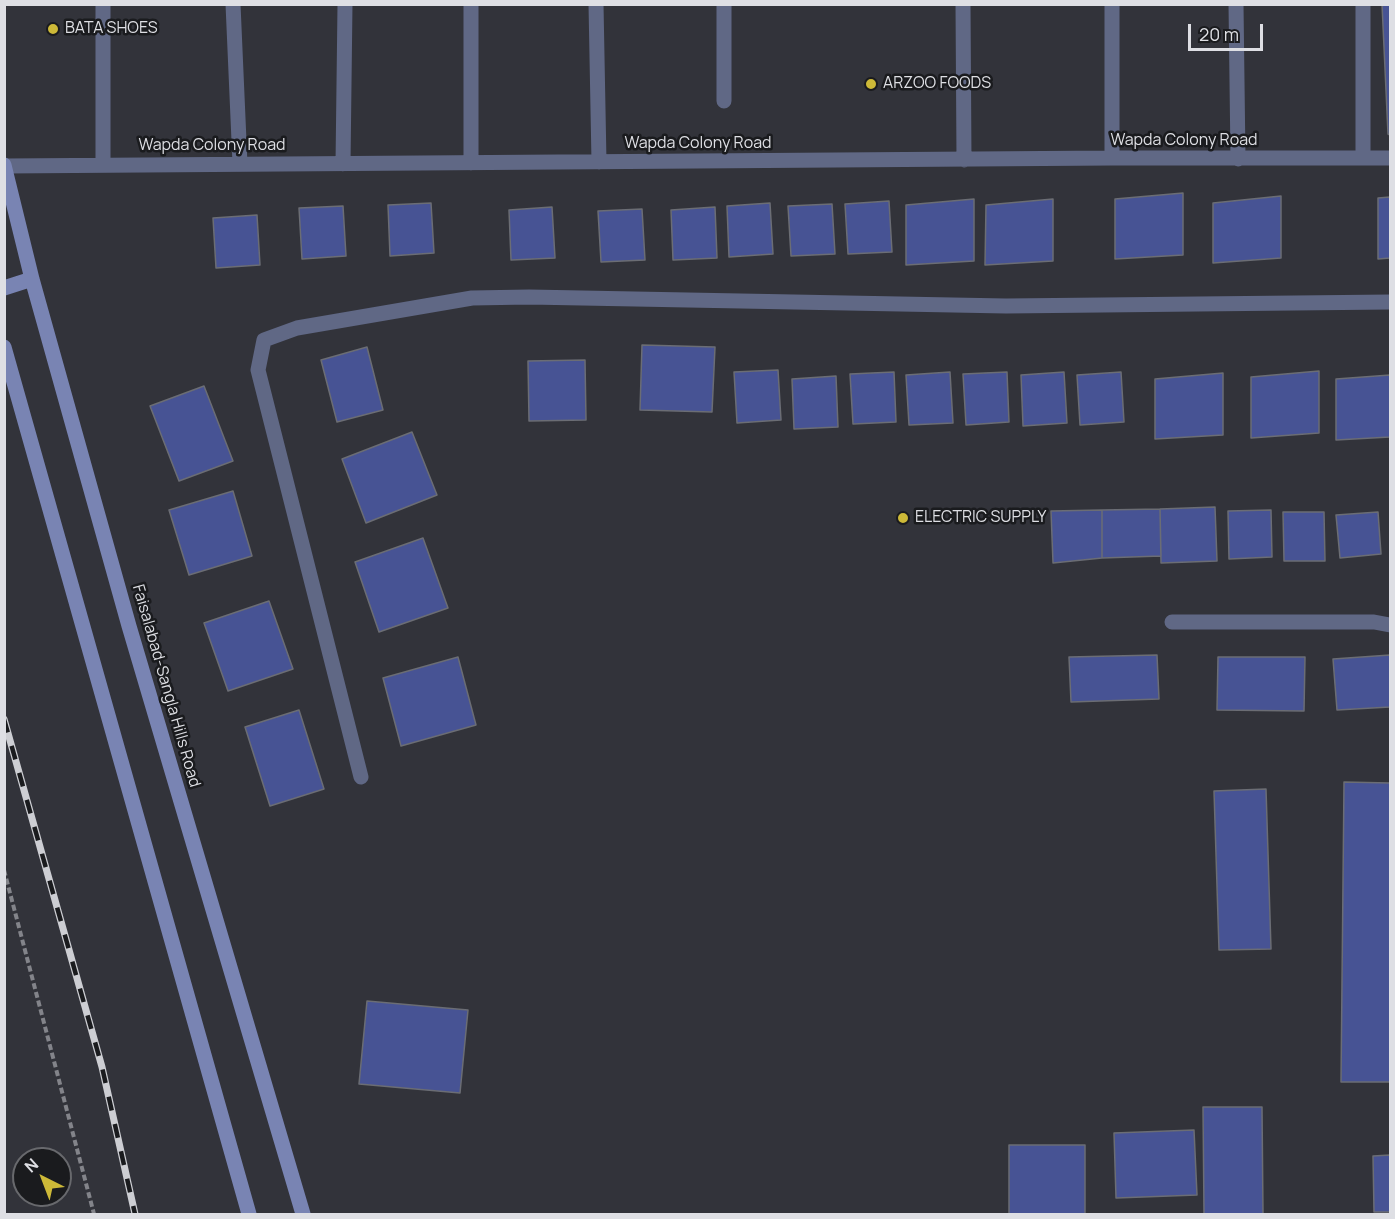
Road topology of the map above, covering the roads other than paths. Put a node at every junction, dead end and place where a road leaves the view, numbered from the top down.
1 (103, 4) edge
2 (233, 4) edge
3 (345, 4) edge
4 (471, 4) edge
5 (596, 4) edge
6 (724, 4) edge
7 (963, 4) edge
8 (1112, 4) edge
9 (1236, 4) edge
10 (1363, 4) edge
11 (724, 102) dead end
12 (1112, 158) junction
13 (1390, 158) edge
14 (1238, 159) junction
15 (1363, 159) junction
16 (964, 160) junction
17 (599, 162) junction
18 (471, 163) junction
19 (240, 164) junction
20 (344, 164) junction
21 (103, 165) junction
22 (5, 166) edge
23 (32, 279) junction
24 (4, 288) edge
25 (1390, 302) edge
26 (4, 347) edge
27 (1172, 622) dead end
28 (1390, 625) edge
29 (361, 777) dead end
30 (249, 1215) edge
31 (303, 1215) edge

1 - 21 street
2 - 19 street
3 - 20 street
4 - 18 street
5 - 17 street
6 - 11 street
7 - 16 street
8 - 12 street
9 - 14 street
10 - 15 street
12 - 14 street, Wapda Colony Road
12 - 16 street, Wapda Colony Road
13 - 15 street, Wapda Colony Road
14 - 15 street, Wapda Colony Road
16 - 17 street, Wapda Colony Road
17 - 18 street, Wapda Colony Road
18 - 20 street, Wapda Colony Road
19 - 20 street, Wapda Colony Road
19 - 21 street, Wapda Colony Road
21 - 22 street, Wapda Colony Road
22 - 23 main road, Faisalabad-Sangla Hills Road
23 - 24 main road
23 - 31 main road, Faisalabad-Sangla Hills Road
25 - 29 street
26 - 30 main road
27 - 28 street

